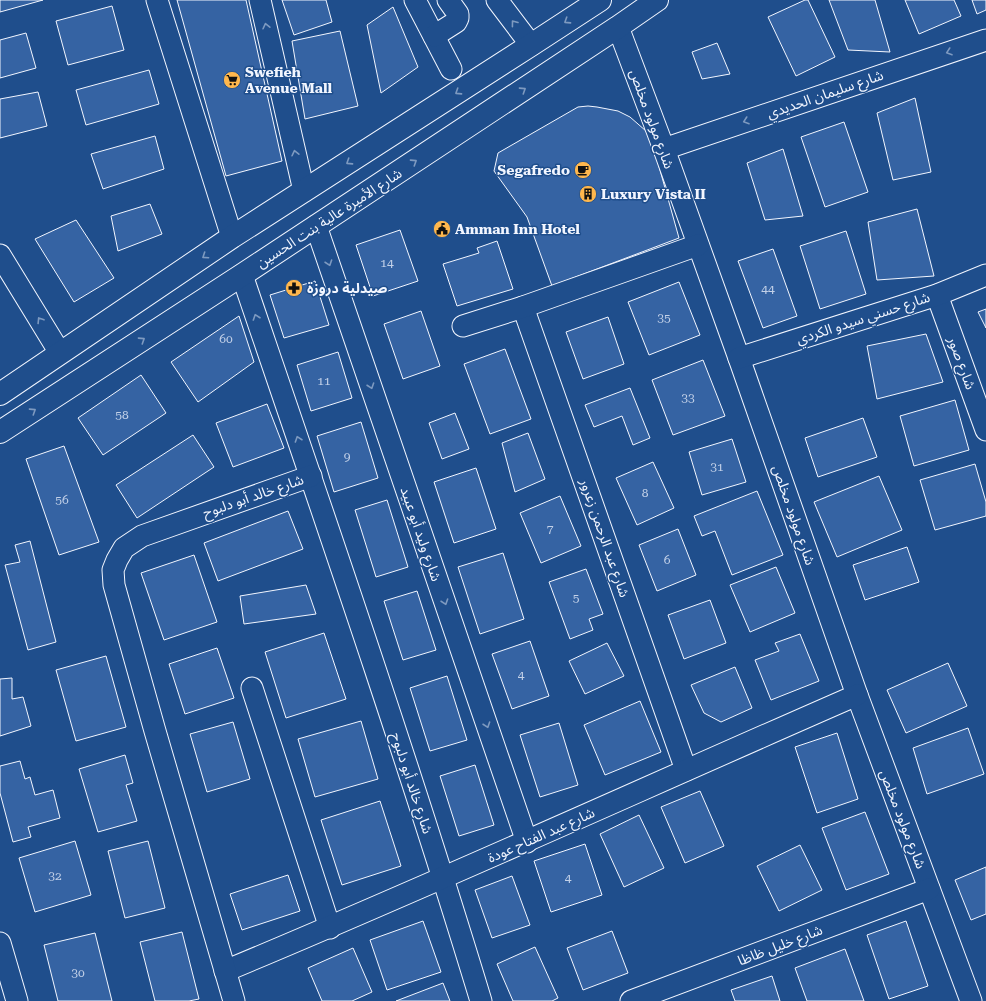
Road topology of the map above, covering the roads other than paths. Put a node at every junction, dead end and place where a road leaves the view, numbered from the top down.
1 (157, 0) edge
2 (260, 0) edge
3 (448, 0) edge
4 (497, 0) edge
5 (600, 0) edge
6 (657, 0) edge
7 (421, 2) edge
8 (618, 28) junction
9 (434, 36) junction
10 (986, 40) edge
11 (531, 46) junction
12 (451, 69) dead end
13 (664, 149) junction
14 (304, 191) junction
15 (316, 226) junction
16 (232, 237) junction
17 (698, 245) junction
18 (0, 255) edge
19 (242, 275) junction
20 (986, 275) edge
21 (937, 295) junction
22 (523, 307) junction
23 (463, 326) dead end
24 (60, 353) junction
25 (739, 358) junction
26 (0, 394) edge
27 (986, 430) edge
28 (0, 432) edge
29 (311, 476) junction
30 (252, 688) dead end
31 (857, 695) junction
32 (686, 770) junction
33 (527, 842) junction
34 (443, 878) junction
35 (929, 889) junction
36 (330, 928) junction
37 (0, 942) edge
38 (225, 971) junction
39 (17, 1001) edge
40 (234, 1001) edge
41 (481, 1001) edge
42 (631, 1001) edge
43 (971, 1001) edge

1 - 16 street
14 -> 2 street
3 - 9 street
11 -> 4 street
5 -> 11 main road
6 - 8 main road, شارع الأميرة عالية بنت الحسين
7 - 9 street
8 - 13 street, شارع مولود مخلص
15 -> 8 main road, شارع الأميرة عالية بنت الحسين
9 - 12 street
10 -> 13 street, شارع سليمان الحديدي
11 -> 14 main road
13 - 17 street, شارع مولود مخلص
14 - 16 main road
15 - 19 main road, شارع الأميرة عالية بنت الحسين
15 -> 33 street, شارع وليد أبو عبيد
16 -> 24 main road
17 - 22 street
17 - 25 street, شارع مولود مخلص
24 -> 18 street
28 -> 19 main road, شارع الأميرة عالية بنت الحسين
29 -> 19 street
20 - 21 street, شارع حسني سيدو الكردي
21 - 25 street, شارع حسني سيدو الكردي
21 - 27 street, شارع صور
22 - 23 street
22 - 32 street, شارع عبد الرحمن زعرور
24 - 26 main road
25 - 31 street, شارع مولود مخلص
29 - 34 street, شارع خالد أبو دلبوح
29 - 38 street, شارع خالد أبو دلبوح
30 - 36 street
31 - 32 street, شارع عبد الفتاح عودة
31 - 35 street, شارع مولود مخلص
32 - 33 street, شارع عبد الفتاح عودة
33 - 34 street, شارع عبد الفتاح عودة
34 - 36 street, شارع عبد الفتاح عودة
34 - 41 street, شارع خالد أبو دلبوح
35 - 42 street, شارع خليل ظاظا
35 - 43 street, شارع مولود مخلص
36 - 38 street, شارع عبد الفتاح عودة
37 - 39 street
38 - 40 street, شارع خالد أبو دلبوح

